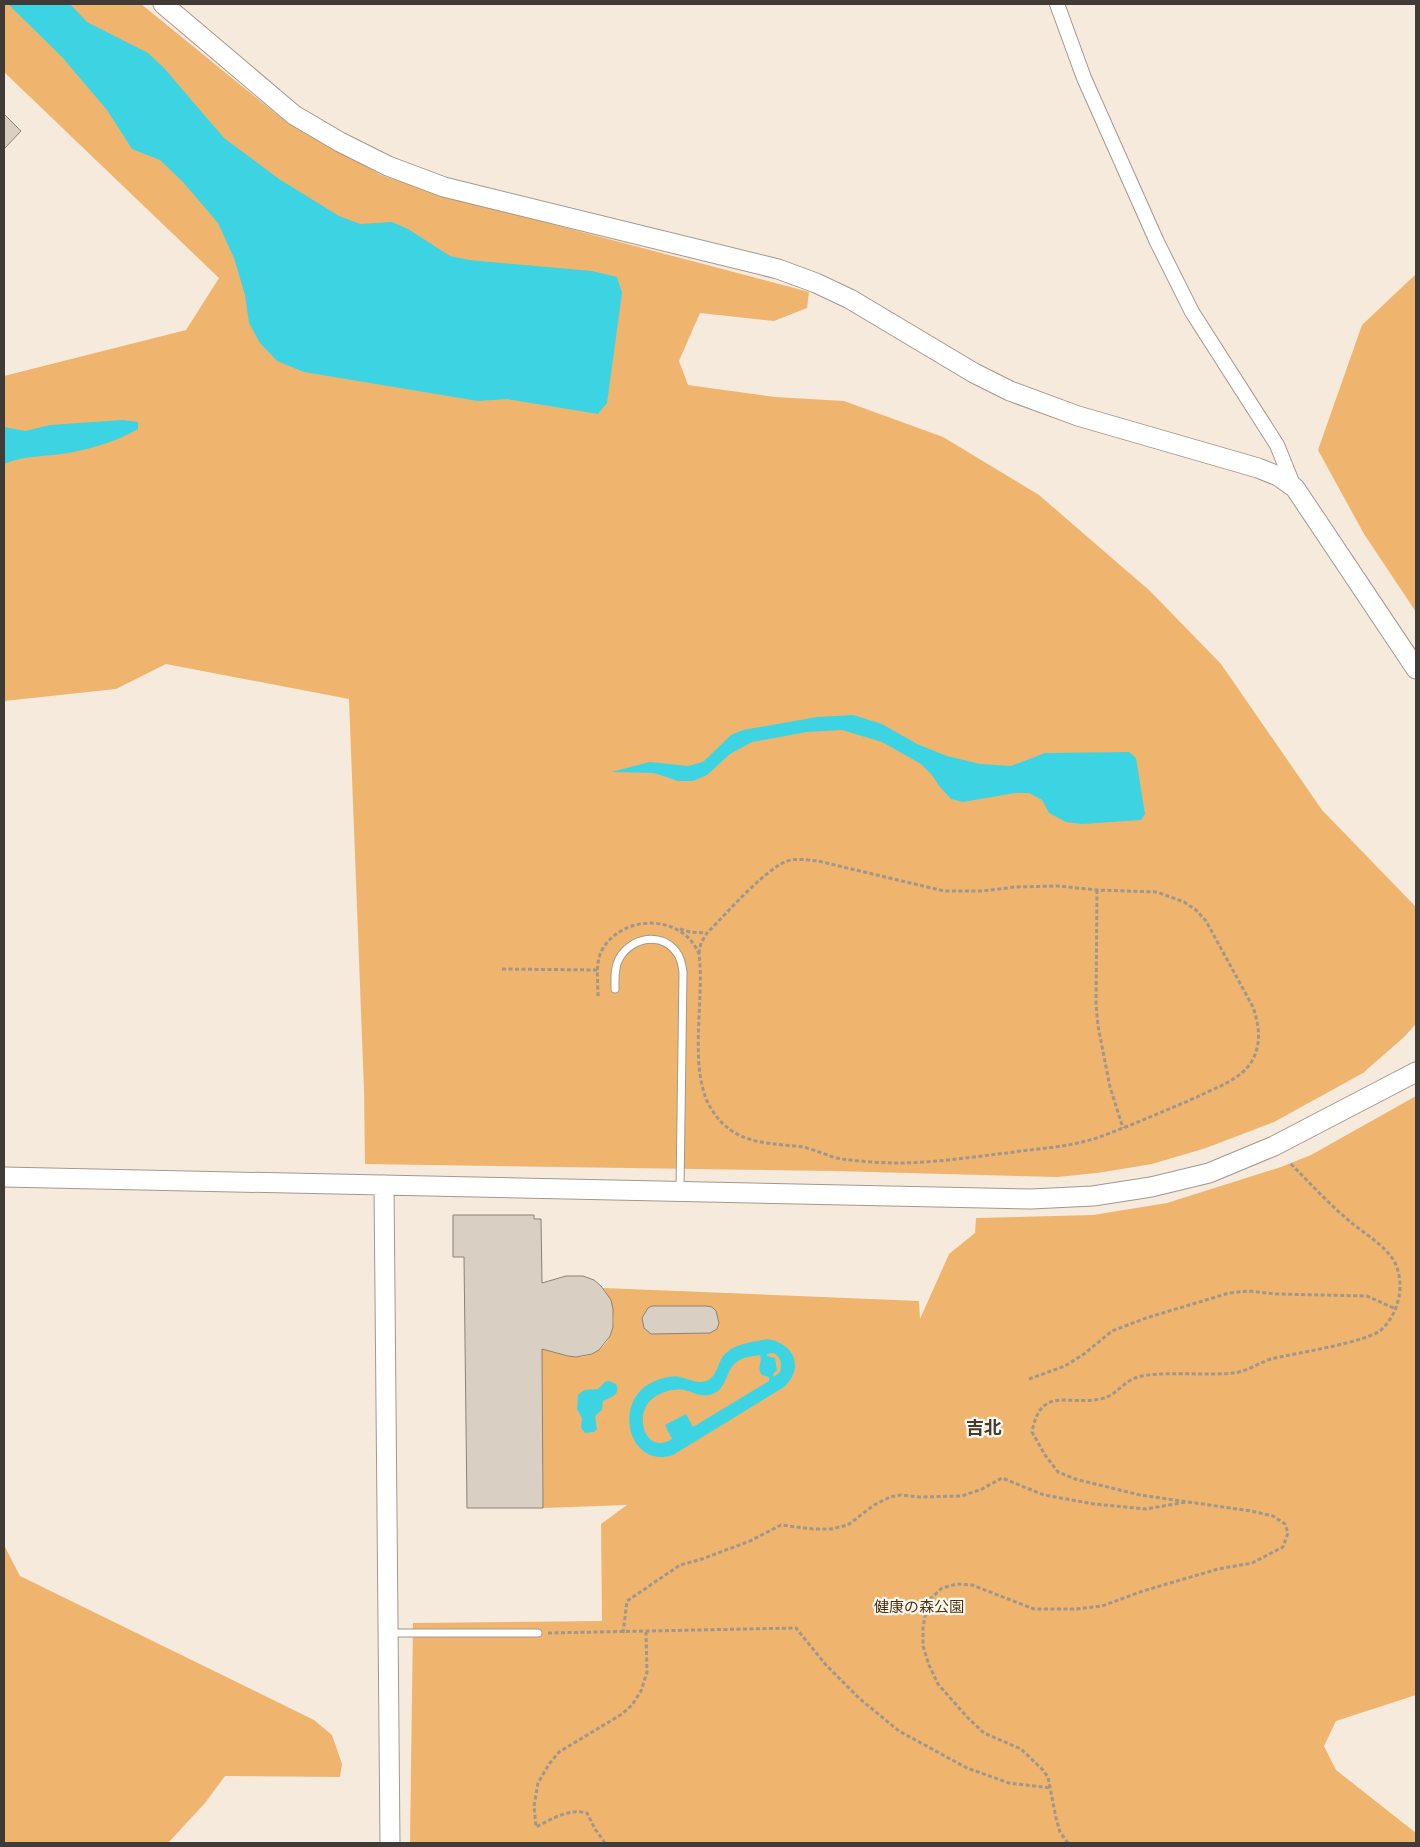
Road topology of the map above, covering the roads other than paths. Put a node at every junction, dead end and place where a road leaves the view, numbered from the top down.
1 (163, 4) edge
2 (1057, 4) edge
3 (1294, 488) junction
4 (1416, 669) edge
5 (615, 989) dead end
6 (1416, 1072) edge
7 (4, 1177) edge
8 (384, 1185) junction
9 (680, 1192) junction
10 (538, 1633) road end
11 (388, 1634) junction
12 (390, 1843) edge

1 - 3 street
2 - 3 street
3 - 4 street
5 - 9 lane
6 - 9 street
7 - 8 street
8 - 9 street
8 - 11 street
10 - 11 lane
11 - 12 street

